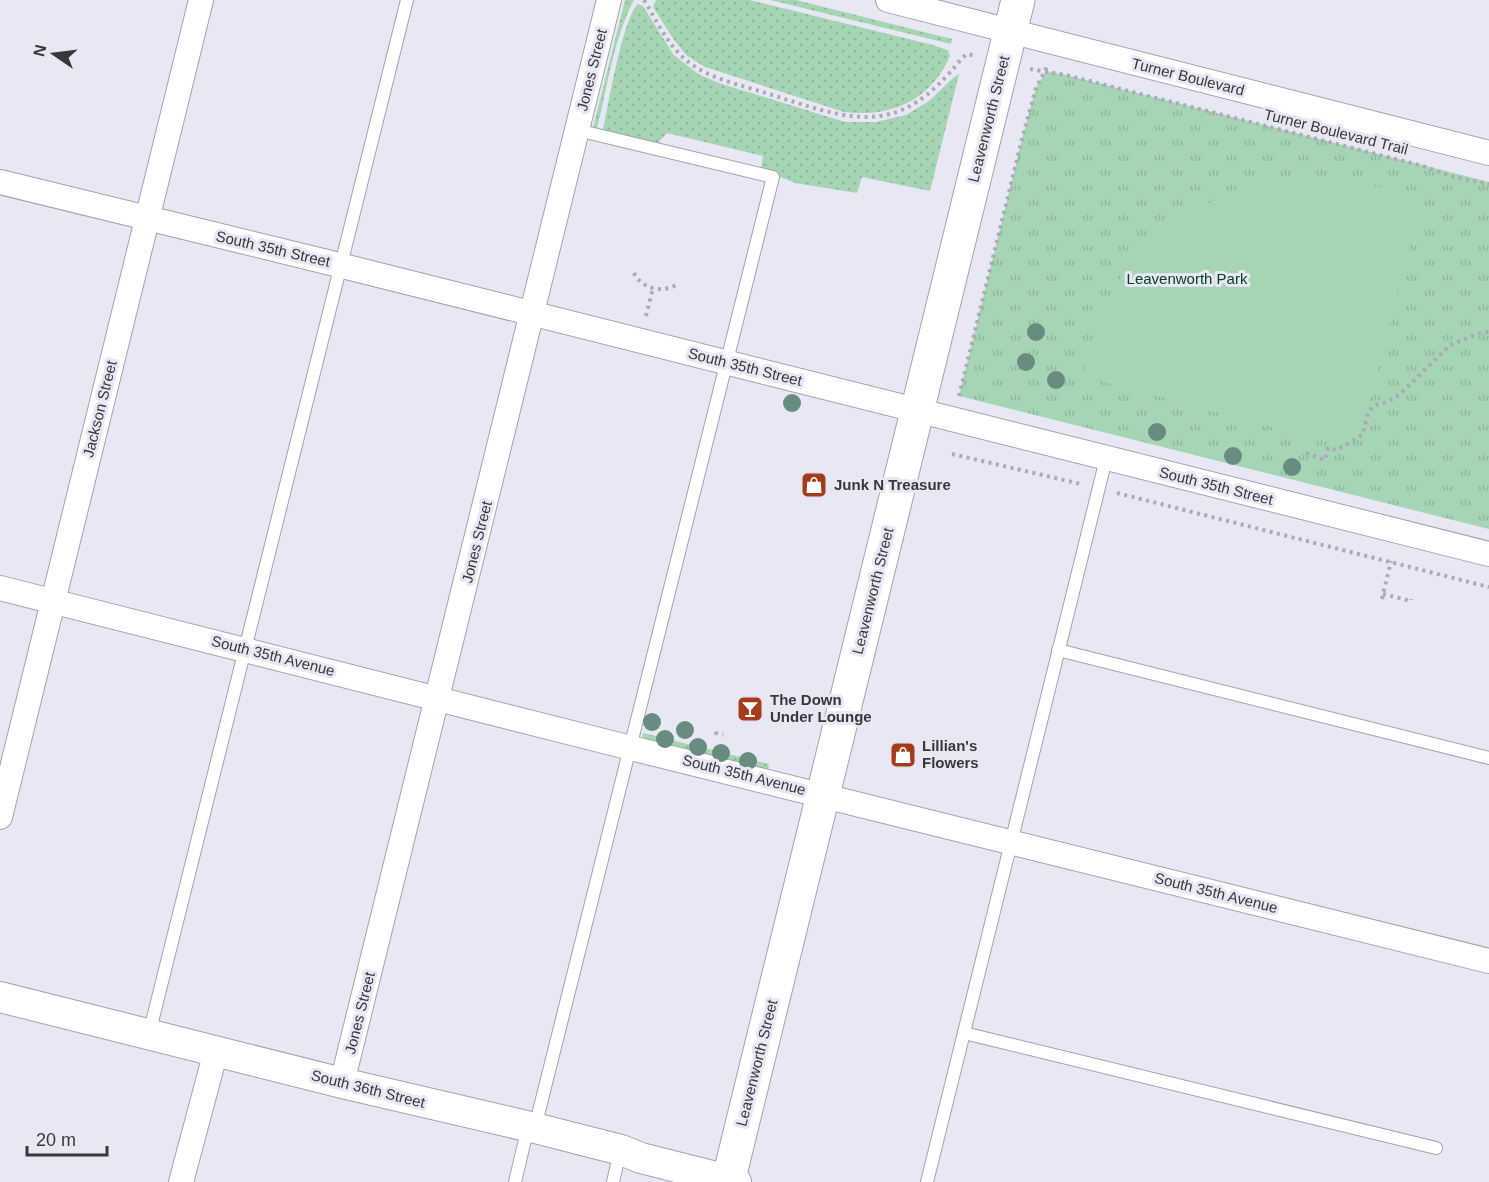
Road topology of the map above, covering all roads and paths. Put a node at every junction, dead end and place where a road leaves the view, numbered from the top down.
1 (201, 0) edge
2 (407, 0) edge
3 (609, 0) edge
4 (644, 0) edge
5 (888, 0) edge
6 (1018, 0) edge
7 (1010, 31) junction
8 (1055, 43) junction
9 (967, 54) dead end
10 (1037, 71) dead end
11 (1046, 71) junction
12 (577, 130) junction
13 (1489, 153) edge
14 (0, 182) edge
15 (1489, 184) edge
16 (147, 219) junction
17 (339, 265) junction
18 (634, 273) dead end
19 (678, 284) dead end
20 (653, 288) junction
21 (533, 314) junction
22 (645, 321) dead end
23 (1489, 332) edge
24 (726, 363) junction
25 (959, 396) dead end
26 (917, 411) junction
27 (1306, 453) dead end
28 (952, 454) dead end
29 (1106, 459) junction
30 (1099, 489) junction
31 (1398, 531) junction
32 (1489, 554) edge
33 (1391, 562) junction
34 (1489, 587) edge
35 (0, 588) edge
36 (1412, 599) dead end
37 (53, 601) junction
38 (245, 649) junction
39 (1058, 650) junction
40 (438, 698) junction
41 (716, 732) dead end
42 (723, 735) dead end
43 (631, 748) junction
44 (1489, 758) edge
45 (823, 794) junction
46 (0, 818) edge
47 (1011, 842) junction
48 (1489, 961) edge
49 (0, 998) edge
50 (964, 1033) junction
51 (149, 1034) junction
52 (216, 1051) junction
53 (342, 1083) junction
54 (532, 1128) junction
55 (1436, 1148) dead end
56 (621, 1150) junction
57 (731, 1181) edge
58 (181, 1182) edge
59 (515, 1182) edge
60 (613, 1182) edge
61 (927, 1182) edge

1 - 16 street, Jackson Street
2 - 17 lane
3 - 12 street, Jones Street
4 - 9 path
5 - 7 street, Turner Boulevard
6 - 7 main road, Leavenworth Street
7 - 8 street, Turner Boulevard
7 - 26 main road, Leavenworth Street
8 - 11 path
8 - 13 street, Turner Boulevard
10 - 11 path, Turner Boulevard Trail
11 - 15 path, Turner Boulevard Trail
11 - 25 path
12 - 21 street, Jones Street
12 - 24 lane
14 - 16 street, South 35th Street
16 - 17 street, South 35th Street
16 - 37 street, Jackson Street
17 - 21 street, South 35th Street
17 - 38 lane
18 - 20 path
19 - 20 path
20 - 22 path
21 - 24 street, South 35th Street
21 - 40 street, Jones Street
23 - 27 path
24 - 26 street, South 35th Street
24 - 43 lane
26 - 29 street, South 35th Street
26 - 45 main road, Leavenworth Street
28 - 30 path
29 - 30 lane
29 - 31 street, South 35th Street
30 - 33 path
30 - 39 lane
31 - 32 street, South 35th Street
31 - 33 path
33 - 34 path
33 - 36 path
35 - 37 street, South 35th Avenue
37 - 38 street, South 35th Avenue
37 - 46 street, Jackson Street
38 - 40 street, South 35th Avenue
38 - 51 lane
39 - 44 lane
39 - 47 lane
40 - 43 street, South 35th Avenue
40 - 53 street, Jones Street
41 - 42 path
43 - 45 street, South 35th Avenue
43 - 54 lane
45 - 47 street, South 35th Avenue
45 - 57 main road, Leavenworth Street
47 - 48 street, South 35th Avenue
47 - 50 lane
49 - 51 street, South 36th Street
50 - 55 lane
50 - 61 lane
51 - 52 street, South 36th Street
52 - 53 street, South 36th Street
52 - 58 street
53 - 54 street, South 36th Street
54 - 56 street, South 36th Street
54 - 59 lane
56 - 57 street, South 36th Street
56 - 60 lane

